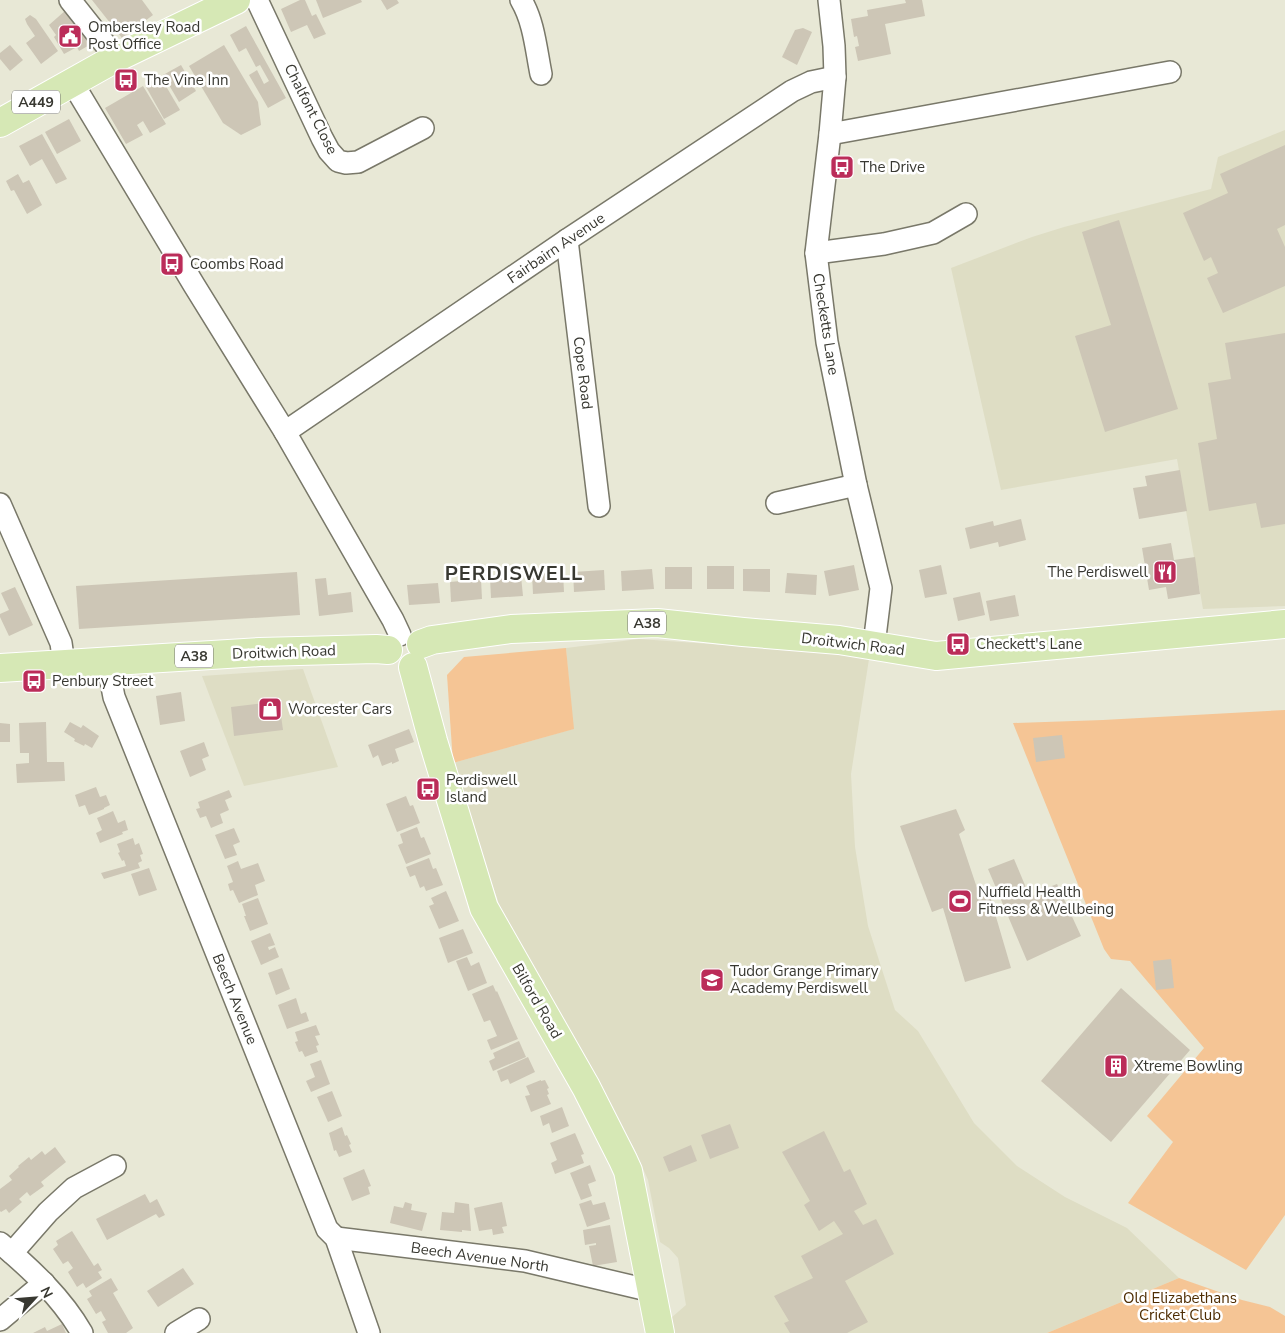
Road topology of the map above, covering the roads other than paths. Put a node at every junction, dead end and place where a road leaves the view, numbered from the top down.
1 (70, 0) edge
2 (236, 0) edge
3 (257, 0) edge
4 (521, 0) edge
5 (829, 0) edge
6 (116, 58) junction
7 (1170, 72) dead end
8 (540, 74) dead end
9 (835, 77) junction
10 (72, 82) junction
11 (0, 123) edge
12 (423, 128) dead end
13 (830, 134) junction
14 (966, 214) dead end
15 (567, 240) junction
16 (816, 253) junction
17 (285, 432) junction
18 (856, 485) junction
19 (777, 503) dead end
20 (0, 504) edge
21 (600, 506) dead end
22 (1285, 624) edge
23 (874, 645) junction
24 (405, 649) junction
25 (107, 661) junction
26 (64, 664) junction
27 (0, 668) edge
28 (114, 1166) dead end
29 (336, 1238) junction
30 (6, 1248) edge
31 (44, 1283) junction
32 (652, 1291) junction
33 (199, 1318) dead end
34 (0, 1320) edge
35 (82, 1333) edge
36 (176, 1333) edge
37 (369, 1333) edge
38 (660, 1333) edge

1 - 6 street
2 - 6 main road, A449
3 - 12 street, Chalfont Close
4 - 8 street
5 - 9 street, Checketts Lane
6 - 10 main road, A449
7 - 13 street
9 - 13 street, Checketts Lane
9 - 15 street, Fairbairn Avenue
10 - 11 main road, A449
10 - 17 street
13 - 16 street, Checketts Lane
14 - 16 street
15 - 17 street, Fairbairn Avenue
15 - 21 street, Cope Road
16 - 18 street, Checketts Lane
17 - 24 street
18 - 19 street
18 - 23 street, Checketts Lane
20 - 26 street
22 - 23 main road, Droitwich Road / A38
23 - 24 main road, Droitwich Road / A38
24 - 25 main road, Droitwich Road / A38
24 - 32 main road, Bilford Road
25 - 26 main road, Droitwich Road / A38
25 - 29 street, Beech Avenue
26 - 27 main road, Droitwich Road / A38
28 - 30 street
29 - 32 street, Beech Avenue North
29 - 37 street, Beech Avenue
30 - 31 street
31 - 34 street
31 - 35 street
32 - 38 main road, Bilford Road
33 - 36 street

